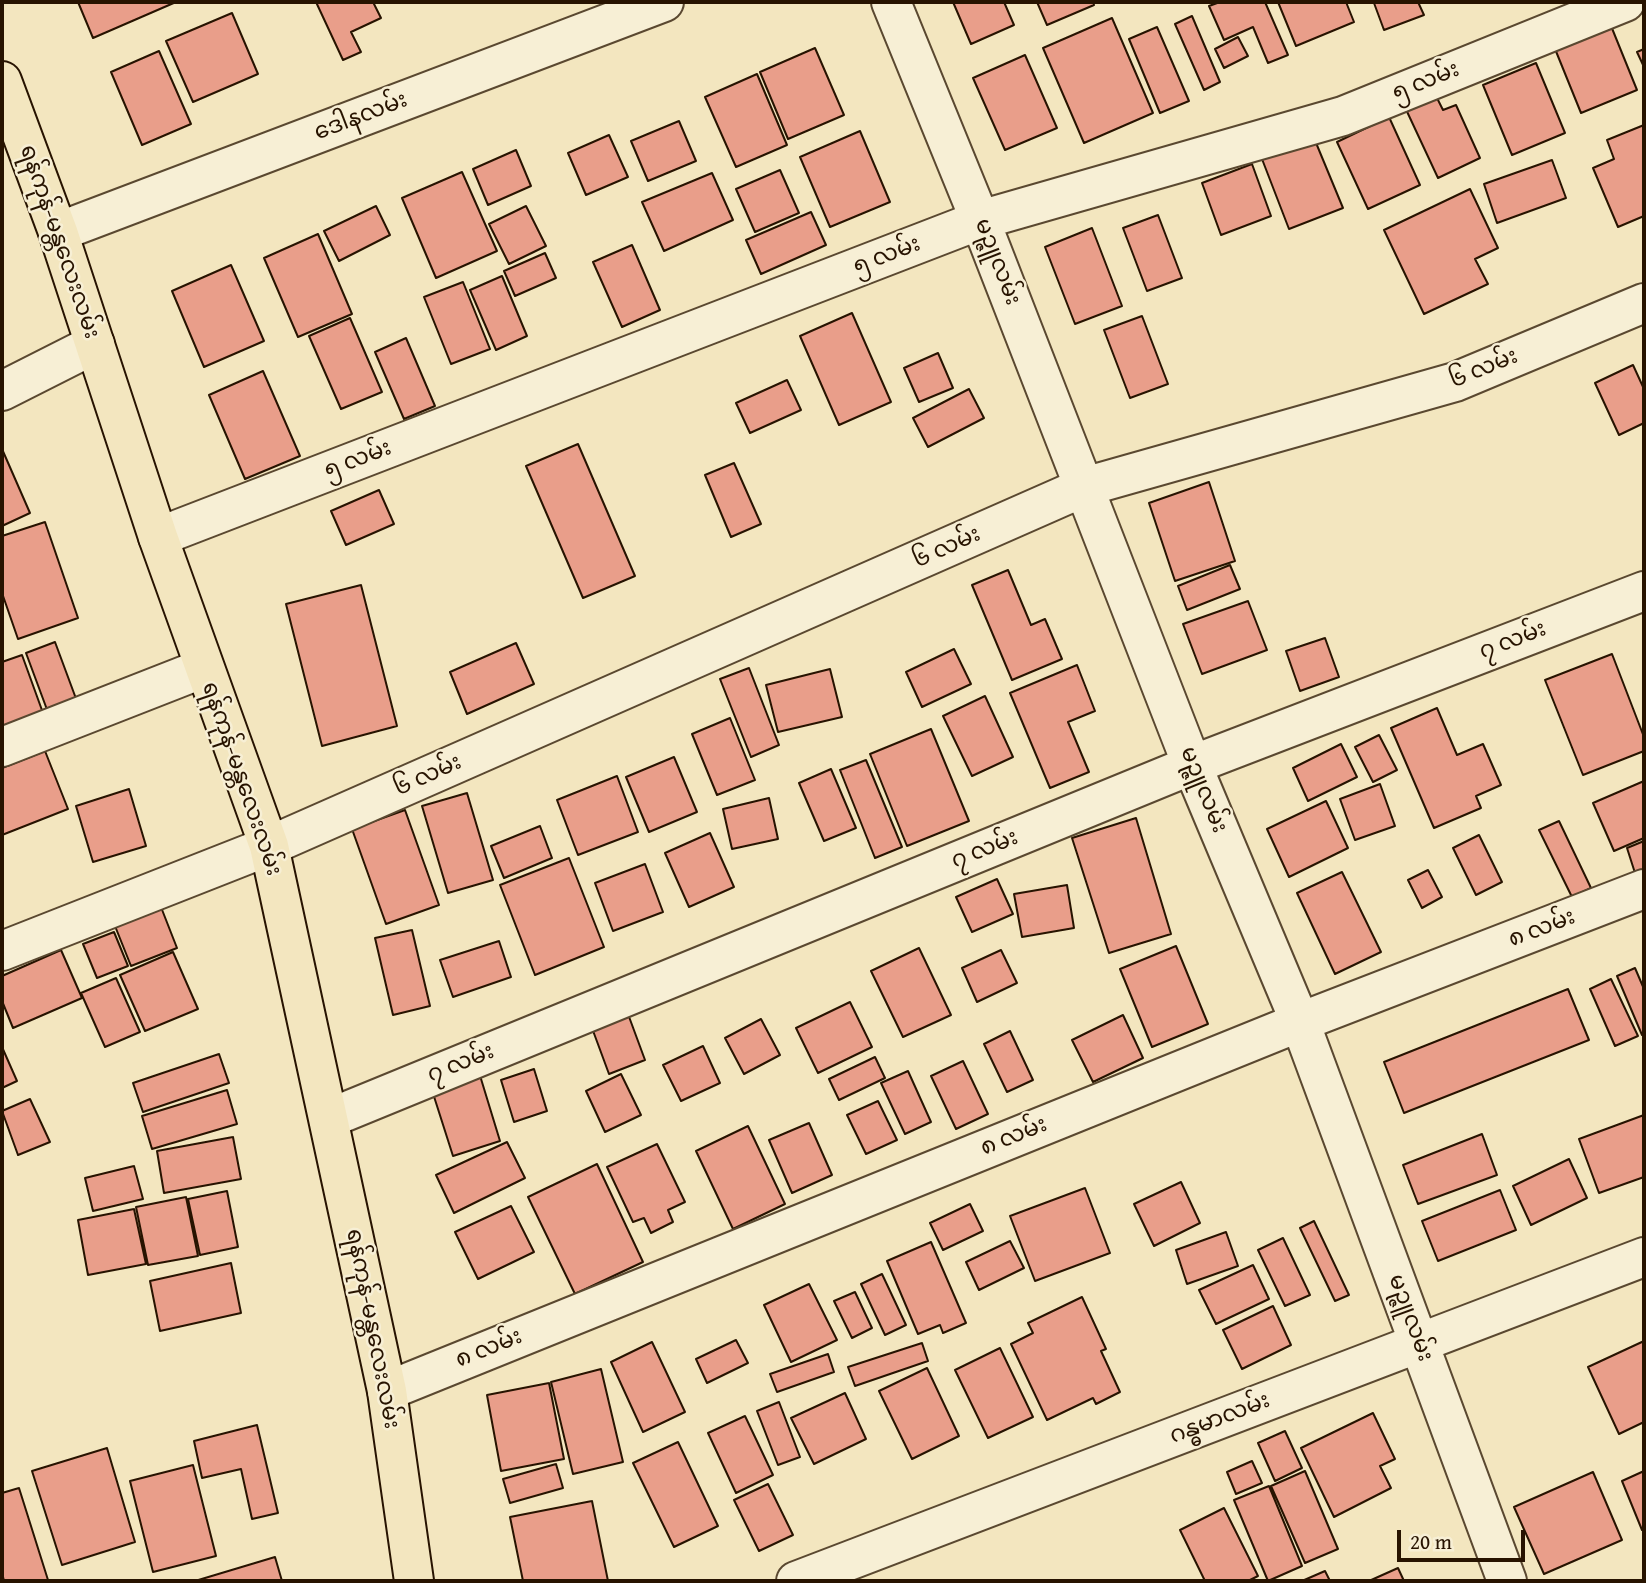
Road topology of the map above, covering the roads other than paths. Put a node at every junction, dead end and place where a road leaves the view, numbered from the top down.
1 (664, 2) edge
2 (891, 2) edge
3 (1626, 2) edge
4 (2, 80) edge
5 (981, 220) junction
6 (58, 232) junction
7 (1644, 303) edge
8 (95, 344) junction
9 (2, 391) edge
10 (1084, 487) junction
11 (158, 537) junction
12 (1644, 591) edge
13 (204, 668) junction
14 (2, 747) edge
15 (1192, 765) junction
16 (268, 846) junction
17 (1644, 889) edge
18 (2, 951) edge
19 (1300, 1022) junction
20 (330, 1118) junction
21 (1644, 1257) edge
22 (1419, 1343) junction
23 (387, 1391) junction
24 (414, 1581) edge
25 (796, 1581) edge
26 (1507, 1581) edge

1 - 6 street, ဒေါနလမ်း
2 - 5 street, မဉ္ဇူလမ်း
3 - 5 street, ၅ လမ်း
4 - 6 main road, ရန်ကုန်-မန္တလေးလမ်း
5 - 10 street, မဉ္ဇူလမ်း
5 - 11 street, ၅ လမ်း
6 - 8 main road, ရန်ကုန်-မန္တလေးလမ်း
7 - 10 street, ၆ လမ်း
8 - 9 street
8 - 11 main road, ရန်ကုန်-မန္တလေးလမ်း
10 - 15 street, မဉ္ဇူလမ်း
10 - 16 street, ၆ လမ်း
11 - 13 main road, ရန်ကုန်-မန္တလေးလမ်း
12 - 15 street, ၇ လမ်း
13 - 14 street
13 - 16 main road, ရန်ကုန်-မန္တလေးလမ်း
15 - 19 street, မဉ္ဇူလမ်း
15 - 20 street, ၇ လမ်း
16 - 18 street, ၆ လမ်း
16 - 20 main road, ရန်ကုန်-မန္တလေးလမ်း
17 - 19 street, ၈ လမ်း
19 - 22 street, မဉ္ဇူလမ်း
19 - 23 street, ၈ လမ်း
20 - 23 main road, ရန်ကုန်-မန္တလေးလမ်း
21 - 22 street, ဂန္ဓမာလမ်း
22 - 25 street, ဂန္ဓမာလမ်း
22 - 26 street, မဉ္ဇူလမ်း
23 - 24 main road, ရန်ကုန်-မန္တလေးလမ်း

